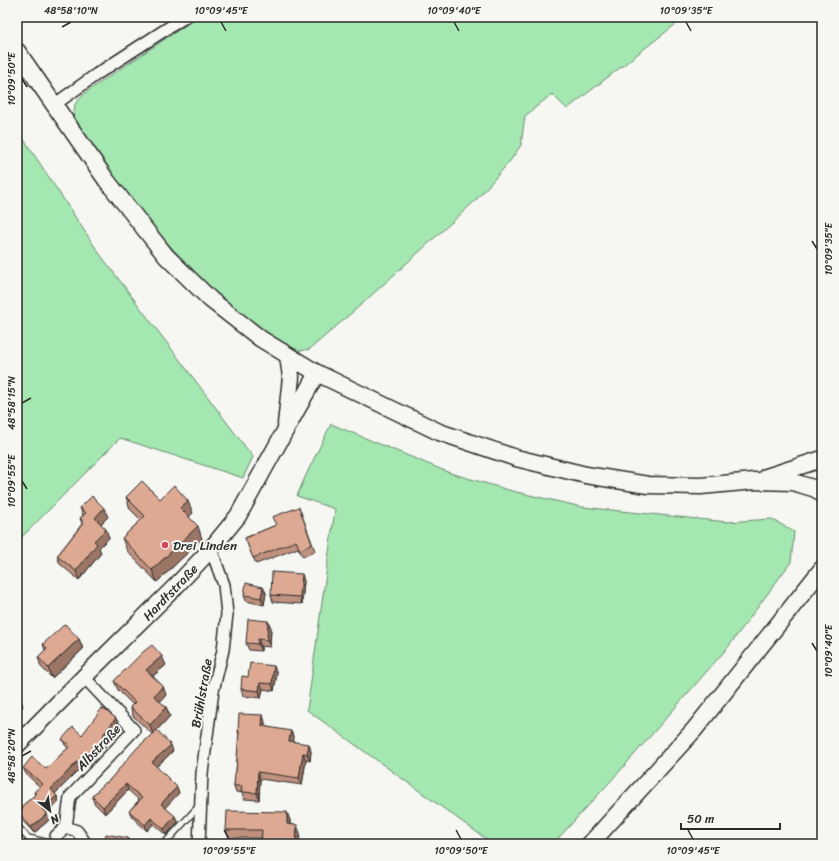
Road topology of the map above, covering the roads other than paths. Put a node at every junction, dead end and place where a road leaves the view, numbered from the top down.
1 (185, 17) edge
2 (17, 51) edge
3 (54, 105) junction
4 (288, 356) junction
5 (317, 374) junction
6 (286, 430) junction
7 (822, 459) edge
8 (754, 481) junction
9 (822, 494) edge
10 (211, 549) junction
11 (822, 569) edge
12 (84, 677) junction
13 (17, 746) edge
14 (200, 805) junction
15 (17, 826) edge
16 (66, 827) junction
17 (54, 844) edge
18 (83, 844) edge
19 (164, 844) edge
20 (199, 844) edge
21 (590, 844) edge

1 - 3 street
2 - 3 main road
3 - 4 main road
4 - 5 main road
4 - 6 main road
5 - 6 main road, Hardtstraße
5 - 8 main road
6 - 10 main road, Hardtstraße
7 - 8 main road
8 - 9 main road
10 - 12 main road, Hardtstraße
10 - 14 street, Brühlstraße
11 - 21 main road
12 - 13 main road, Hardtstraße
12 - 16 street, Albstraße
14 - 19 lane
14 - 20 street, Brühlstraße
15 - 17 lane
16 - 17 street, Albstraße
16 - 18 street

